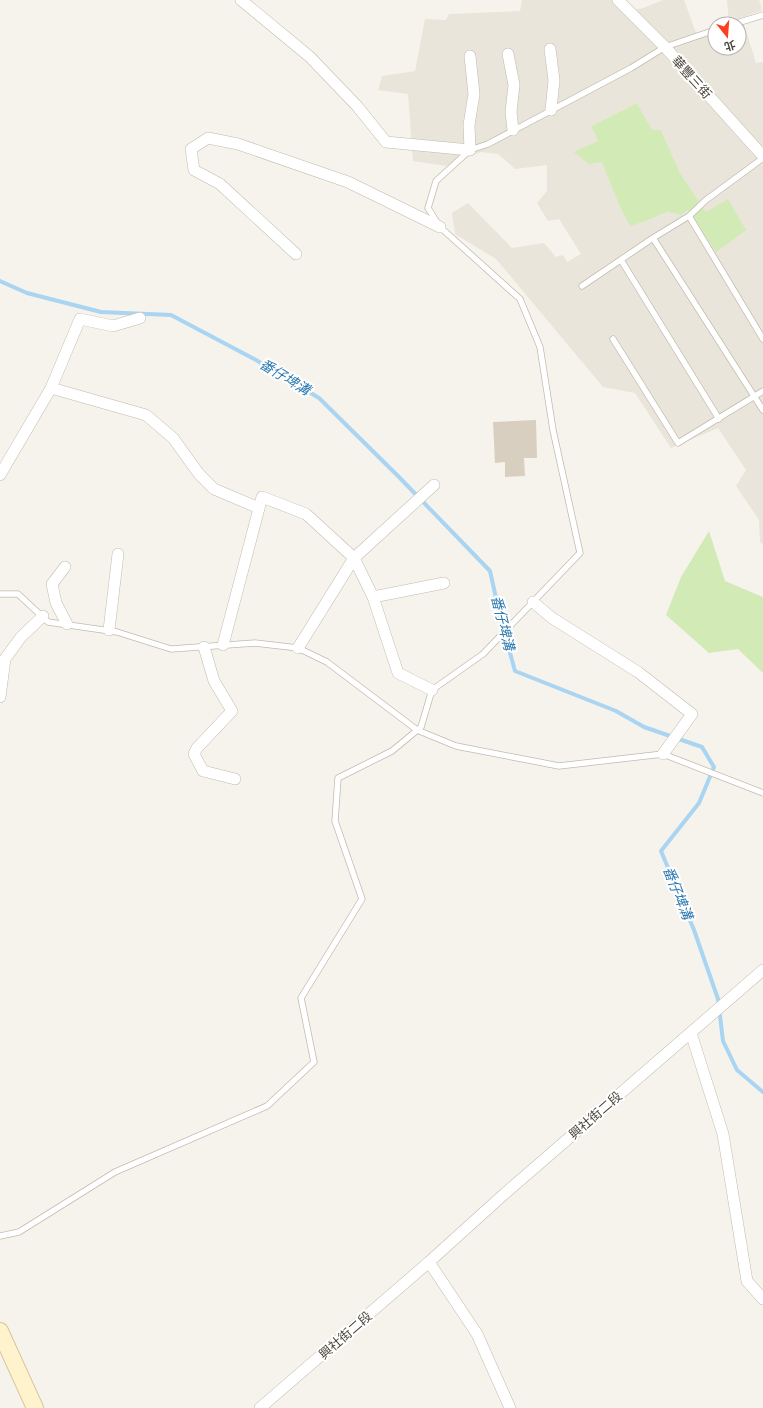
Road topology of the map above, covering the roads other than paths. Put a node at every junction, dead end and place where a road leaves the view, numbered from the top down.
1 (240, 0) edge
2 (618, 0) edge
3 (763, 15) edge
4 (747, 20) edge
5 (707, 33) edge
6 (665, 47) junction
7 (550, 48) dead end
8 (508, 54) dead end
9 (470, 56) dead end
10 (551, 110) junction
11 (513, 130) junction
12 (470, 150) junction
13 (763, 157) edge
14 (689, 216) junction
15 (440, 227) junction
16 (653, 238) junction
17 (296, 254) dead end
18 (621, 260) junction
19 (582, 286) dead end
20 (140, 318) dead end
21 (613, 339) dead end
22 (763, 339) edge
23 (51, 388) junction
24 (763, 391) edge
25 (755, 396) junction
26 (763, 410) edge
27 (719, 419) junction
28 (0, 475) edge
29 (434, 485) dead end
30 (260, 508) junction
31 (118, 554) dead end
32 (354, 558) junction
33 (65, 567) dead end
34 (444, 583) dead end
35 (0, 594) edge
36 (373, 597) junction
37 (533, 602) junction
38 (43, 616) junction
39 (67, 624) junction
40 (110, 630) junction
41 (224, 645) junction
42 (204, 647) junction
43 (298, 648) junction
44 (0, 690) edge
45 (432, 690) junction
46 (416, 730) junction
47 (663, 754) junction
48 (235, 779) dead end
49 (763, 793) edge
50 (763, 970) edge
51 (691, 1032) junction
52 (0, 1236) edge
53 (429, 1262) junction
54 (763, 1299) edge
55 (0, 1331) edge
56 (35, 1408) edge
57 (260, 1408) edge
58 (510, 1408) edge

1 - 12 street
2 - 6 street, 華豐三街
3 - 4 lane
5 - 6 lane
6 - 10 lane
6 - 13 street, 華豐三街
7 - 10 street
8 - 11 street
9 - 12 street
10 - 11 lane
11 - 12 lane
12 - 15 lane
13 - 14 lane
14 - 16 lane
14 - 22 lane
15 - 17 street
15 - 37 lane
16 - 18 lane
16 - 25 lane
18 - 19 lane
18 - 27 lane
20 - 23 street
21 - 27 lane
23 - 28 street
23 - 30 street
24 - 25 lane
25 - 26 lane
25 - 27 lane
29 - 32 street
30 - 32 street
30 - 41 street
31 - 40 street
32 - 36 street
32 - 43 street
33 - 39 street
34 - 36 street
35 - 38 lane
36 - 45 street
37 - 45 lane
37 - 47 street
38 - 39 lane
38 - 44 street
39 - 40 lane
40 - 42 lane
41 - 42 lane
41 - 43 lane
42 - 48 street
43 - 46 lane
45 - 46 lane
46 - 47 lane
46 - 52 lane
47 - 49 lane
50 - 51 street, 興社街二段
51 - 53 street, 興社街二段
51 - 54 street
53 - 57 street, 興社街二段
53 - 58 street
55 - 56 street

